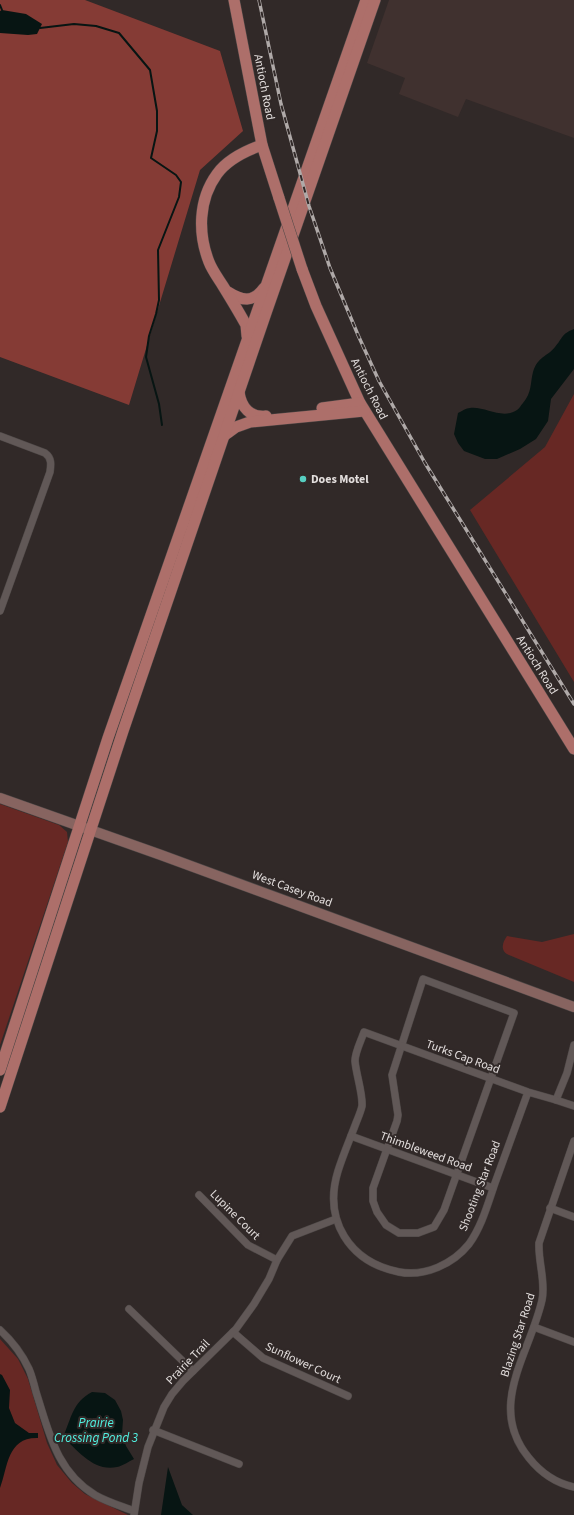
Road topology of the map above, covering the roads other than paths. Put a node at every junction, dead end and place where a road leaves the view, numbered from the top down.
1 (234, 0) edge
2 (366, 0) edge
3 (375, 0) edge
4 (262, 145) junction
5 (266, 286) junction
6 (226, 290) junction
7 (247, 338) junction
8 (239, 392) junction
9 (362, 407) junction
10 (225, 435) junction
11 (0, 436) edge
12 (0, 611) edge
13 (574, 750) edge
14 (0, 798) edge
15 (85, 828) junction
16 (574, 1007) edge
17 (364, 1032) joint
18 (574, 1045) edge
19 (401, 1046) junction
20 (0, 1070) edge
21 (492, 1078) junction
22 (528, 1092) junction
23 (556, 1100) junction
24 (574, 1106) edge
25 (0, 1107) edge
26 (350, 1136) junction
27 (574, 1141) edge
28 (387, 1149) junction
29 (457, 1175) junction
30 (493, 1188) junction
31 (200, 1195) dead end
32 (550, 1208) junction
33 (574, 1217) edge
34 (336, 1218) junction
35 (277, 1260) junction
36 (129, 1309) dead end
37 (534, 1327) junction
38 (0, 1330) edge
39 (233, 1332) junction
40 (574, 1342) edge
41 (193, 1371) junction
42 (348, 1396) dead end
43 (154, 1430) junction
44 (239, 1464) dead end
45 (574, 1487) edge
46 (134, 1513) edge

1 - 4 main road, Antioch Road
2 - 5 main road
3 - 8 main road
4 - 6 main road
4 - 9 main road, Antioch Road, bridge
5 - 6 main road
5 - 7 main road
6 - 7 main road
7 - 15 main road
8 - 9 main road
8 - 10 main road
9 - 10 main road
9 - 13 main road, Antioch Road
10 - 15 main road
11 - 12 street
14 - 15 main road, West Casey Road
15 - 16 main road, West Casey Road
15 - 20 main road
15 - 25 main road
17 - 19 street, Turks Cap Road
17 - 26 street, Shooting Star Road
18 - 23 street
19 - 21 street, Turks Cap Road
19 - 21 street
19 - 28 street
21 - 22 street, Turks Cap Road
21 - 29 street
22 - 23 street, Turks Cap Road
22 - 30 street, Shooting Star Road
23 - 24 street, Turks Cap Road
26 - 28 street, Thimbleweed Road
26 - 34 street, Shooting Star Road
27 - 32 street, Blazing Star Road
28 - 29 street, Thimbleweed Road
28 - 29 street
29 - 30 street, Thimbleweed Road
30 - 34 street, Shooting Star Road
31 - 35 street, Lupine Court
32 - 33 street
32 - 37 street, Blazing Star Road
34 - 35 street, Prairie Trail
35 - 39 street, Prairie Trail
36 - 41 street
37 - 40 street
37 - 45 street, Blazing Star Road
38 - 46 street
39 - 41 street, Prairie Trail
39 - 42 street, Sunflower Court
41 - 43 street, Prairie Trail
43 - 44 street
43 - 46 street, Prairie Trail

